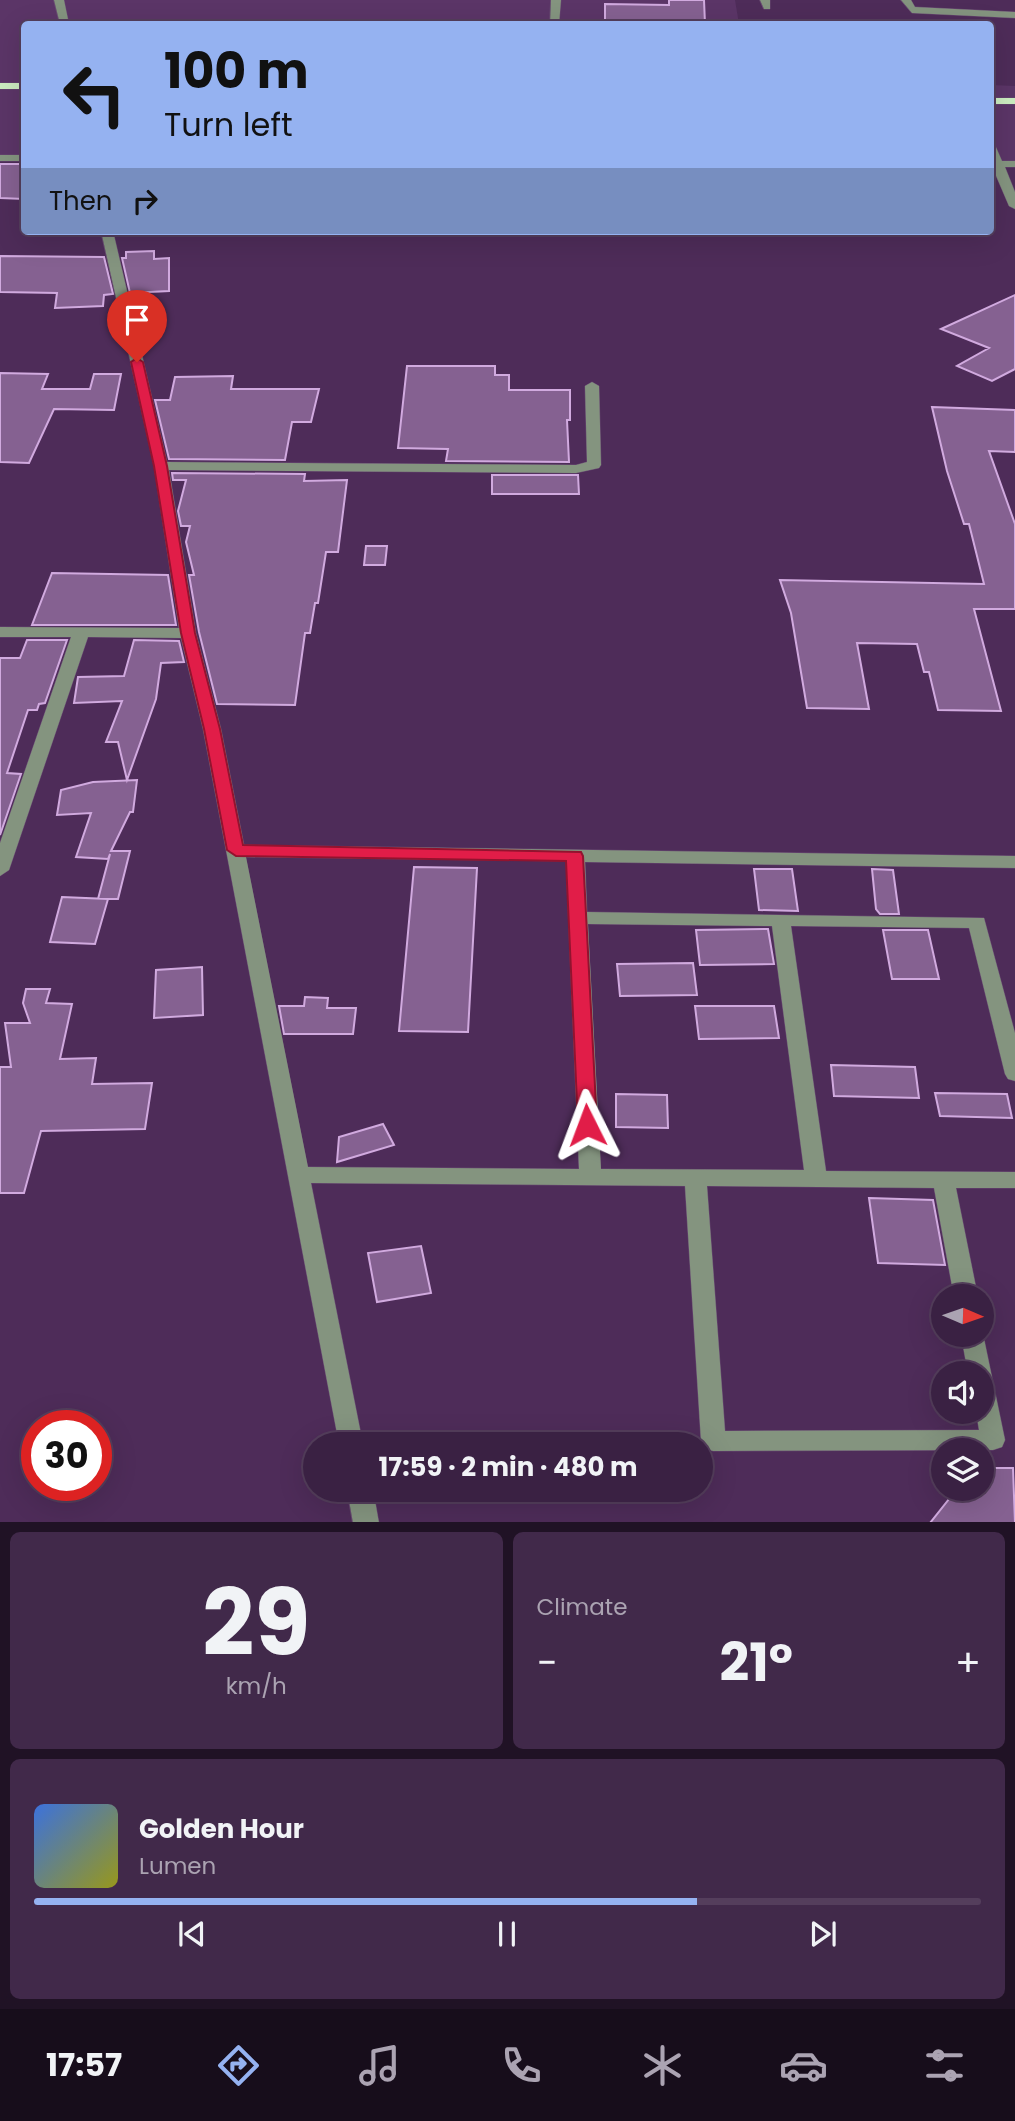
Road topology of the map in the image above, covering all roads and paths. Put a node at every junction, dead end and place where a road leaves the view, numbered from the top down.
1 (59, 0) edge
2 (556, 0) edge
3 (906, 0) edge
4 (1015, 15) edge
5 (64, 21) edge
6 (555, 21) edge
7 (0, 86) edge
8 (21, 86) edge
9 (994, 92) edge
10 (1015, 92) edge
11 (0, 96) edge
12 (21, 96) edge
13 (994, 101) edge
14 (1015, 101) edge
15 (994, 156) edge
16 (0, 158) edge
17 (21, 158) edge
18 (997, 164) junction
19 (1015, 164) edge
20 (1015, 206) edge
21 (108, 235) edge
22 (592, 386) dead end
23 (160, 466) junction
24 (0, 632) edge
25 (81, 633) junction
26 (188, 633) junction
27 (236, 850) junction
28 (575, 856) junction
29 (1015, 862) edge
30 (0, 870) edge
31 (578, 918) junction
32 (781, 920) junction
33 (1015, 1074) edge
34 (299, 1175) junction
35 (590, 1177) junction
36 (695, 1178) junction
37 (816, 1179) junction
38 (943, 1179) junction
39 (1015, 1180) edge
40 (963, 1284) edge
41 (990, 1424) edge
42 (349, 1432) edge
43 (362, 1502) edge
44 (366, 1522) edge

1 - 5 street
2 - 6 street
3 - 4 street
7 - 8 main road
9 - 10 main road
11 - 12 main road
13 - 14 main road
15 - 18 street
16 - 17 street
18 - 19 street
18 - 20 street
21 - 23 street
22 - 23 street
23 - 26 street
24 - 25 street
25 - 26 street
25 - 30 street
26 - 27 street
27 - 28 street
27 - 34 street
28 - 29 street
28 - 31 street
31 - 32 street
31 - 35 street
32 - 33 street
32 - 37 street
34 - 35 street
34 - 42 street
35 - 36 street
36 - 37 street
36 - 41 street
37 - 38 street
38 - 39 street
38 - 40 street
43 - 44 street

